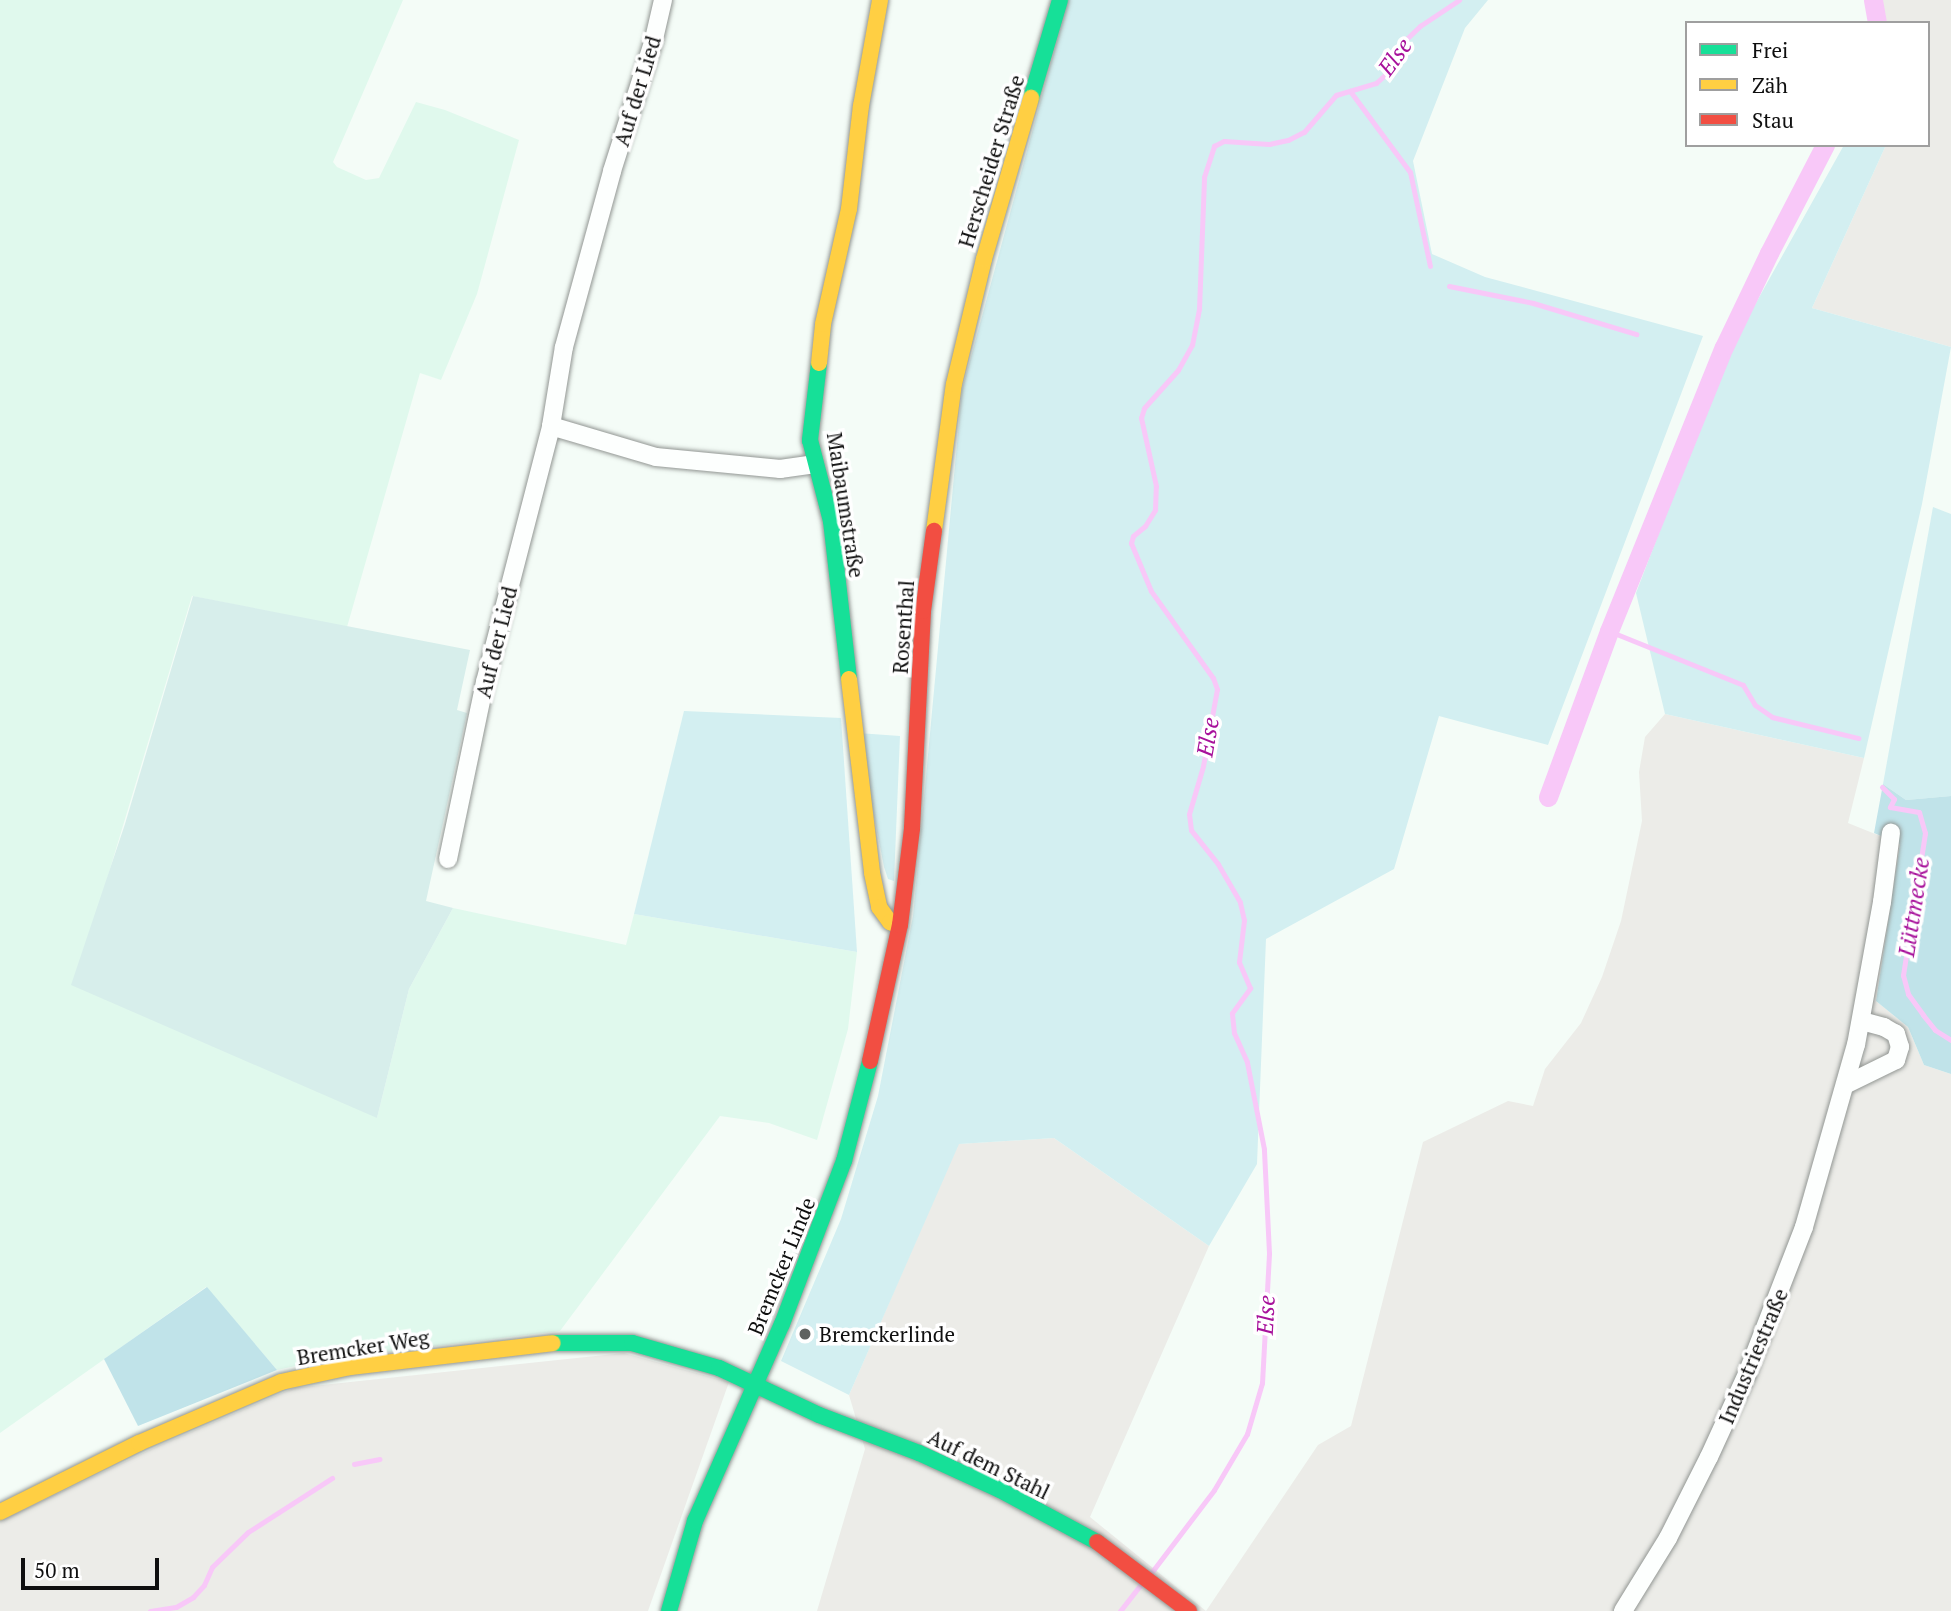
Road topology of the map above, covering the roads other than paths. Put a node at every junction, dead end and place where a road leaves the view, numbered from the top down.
1 (663, 0) edge
2 (880, 0) edge
3 (1060, 0) edge
4 (964, 334) joint
5 (551, 426) junction
6 (814, 464) junction
7 (1891, 833) dead end
8 (448, 859) dead end
9 (900, 925) junction
10 (1861, 1021) junction
11 (1845, 1085) junction
12 (754, 1386) junction
13 (0, 1512) edge
14 (669, 1611) edge
15 (1189, 1611) edge
16 (1623, 1611) edge

1 - 5 street, Auf der Lied
2 - 6 street, Maibaumstraße
3 - 4 street, Herscheider Straße
4 - 9 street, Rosenthal
5 - 6 street
5 - 8 street, Auf der Lied
6 - 9 street, Maibaumstraße
7 - 10 street, Industriestraße
9 - 12 street, Bremcker Linde
10 - 11 street, Industriestraße
10 - 11 street
11 - 16 street, Industriestraße
12 - 13 street, Bremcker Weg
12 - 14 street, Bremcker Linde
12 - 15 street, Auf dem Stahl

